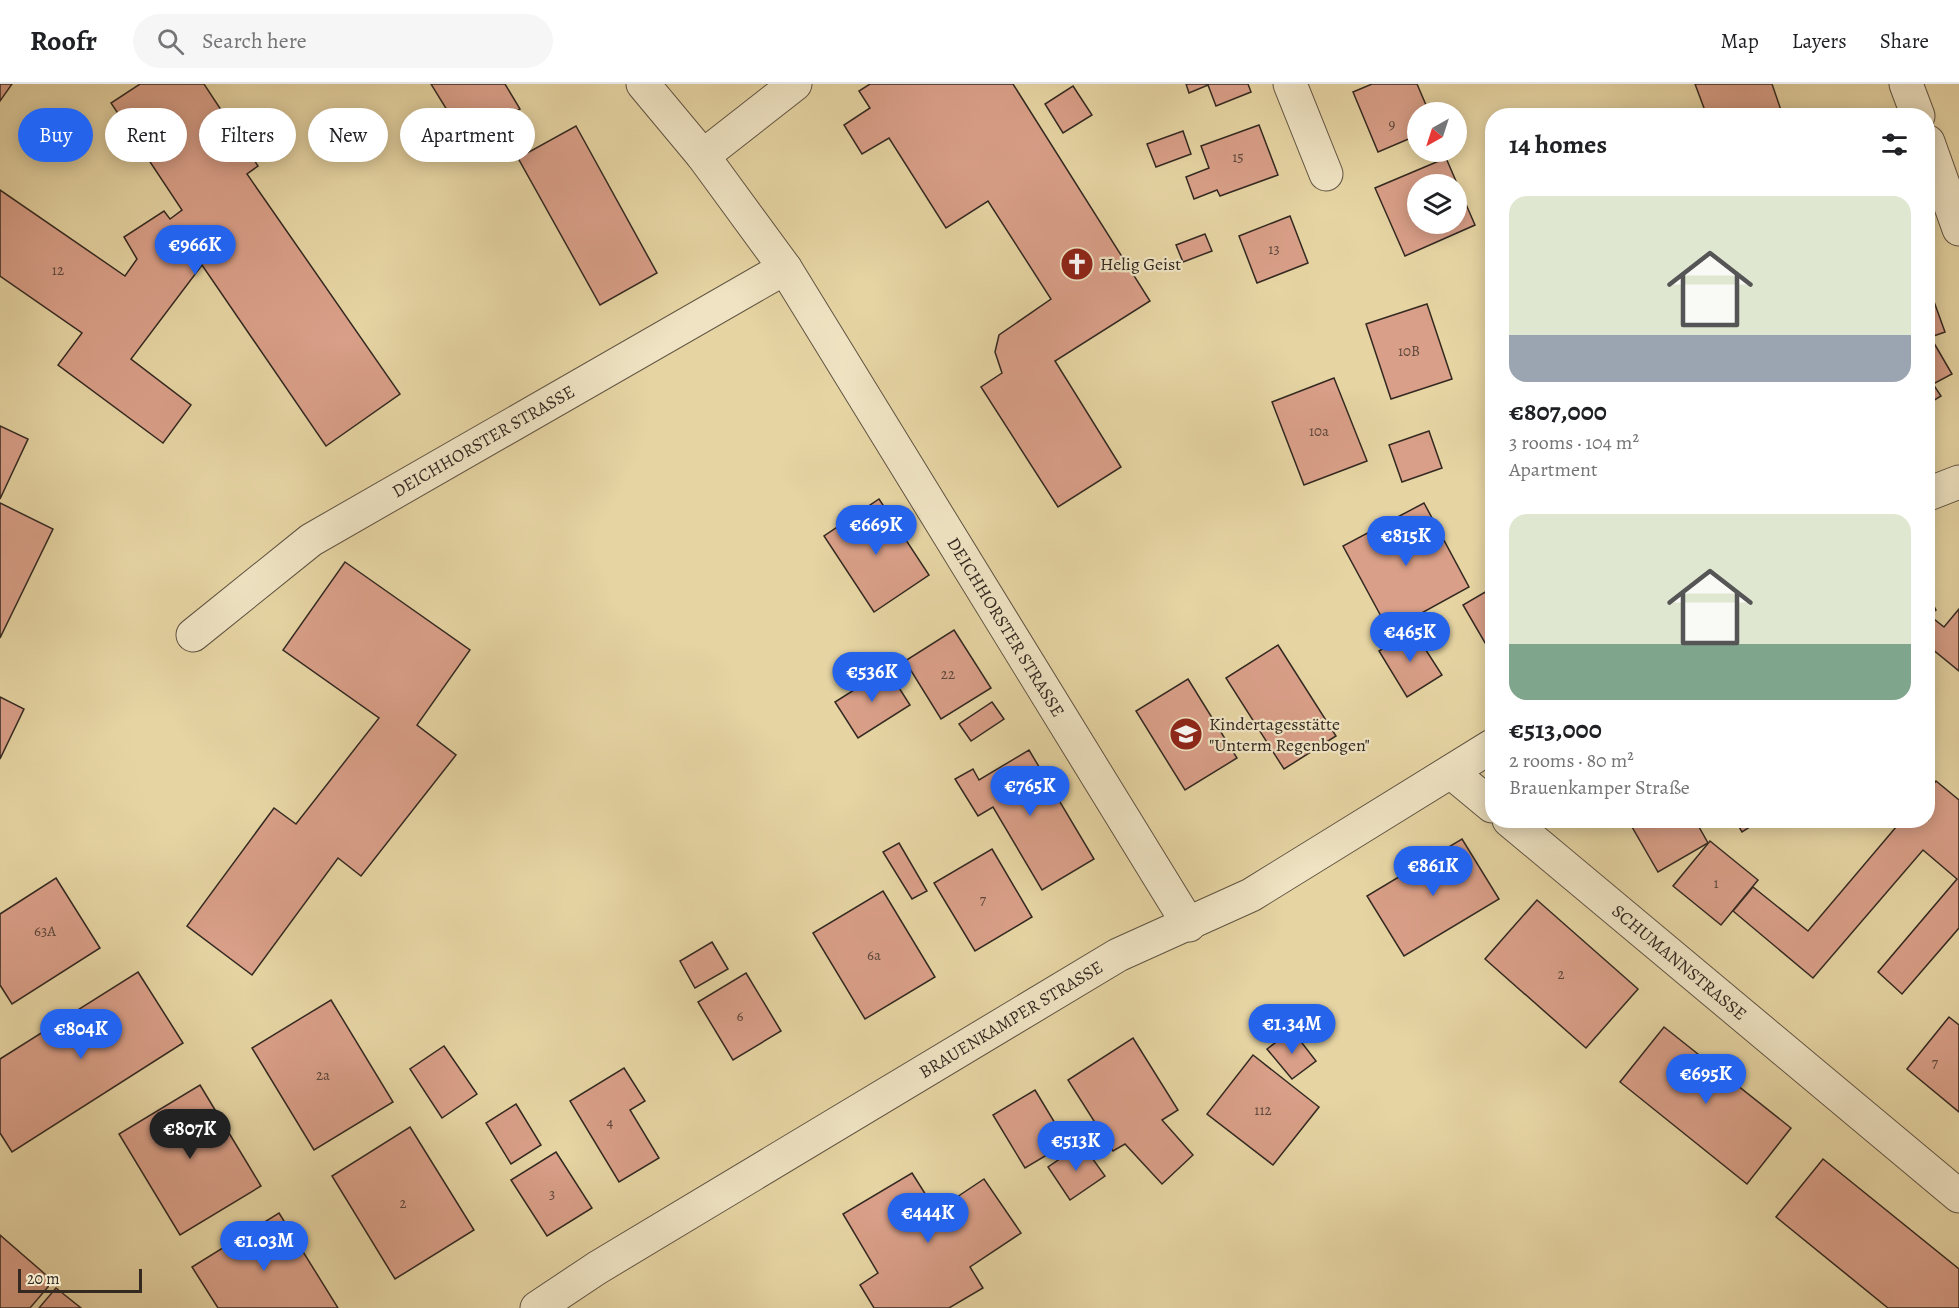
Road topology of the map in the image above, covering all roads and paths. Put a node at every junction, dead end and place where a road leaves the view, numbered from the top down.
1 (643, 84) edge
2 (795, 84) edge
3 (1290, 84) edge
4 (1906, 84) edge
5 (1915, 108) edge
6 (703, 156) junction
7 (1935, 162) edge
8 (1326, 174) dead end
9 (1959, 229) edge
10 (785, 268) junction
11 (1959, 482) edge
12 (1935, 491) edge
13 (193, 636) dead end
14 (1485, 750) edge
15 (1451, 772) junction
16 (1485, 800) edge
17 (1519, 828) edge
18 (1189, 925) junction
19 (1959, 1197) edge
20 (537, 1308) edge

1 - 6 street, DEICHHORSTER STRASSE
2 - 6 street
3 - 8 street
4 - 5 street
6 - 10 street, DEICHHORSTER STRASSE
7 - 9 street
10 - 13 street, DEICHHORSTER STRASSE
10 - 18 street, DEICHHORSTER STRASSE
11 - 12 street
14 - 15 street, BRAUENKAMPER STRASSE
15 - 16 street
15 - 18 street, BRAUENKAMPER STRASSE
17 - 19 street, SCHUMANNSTRASSE
18 - 20 street, BRAUENKAMPER STRASSE

